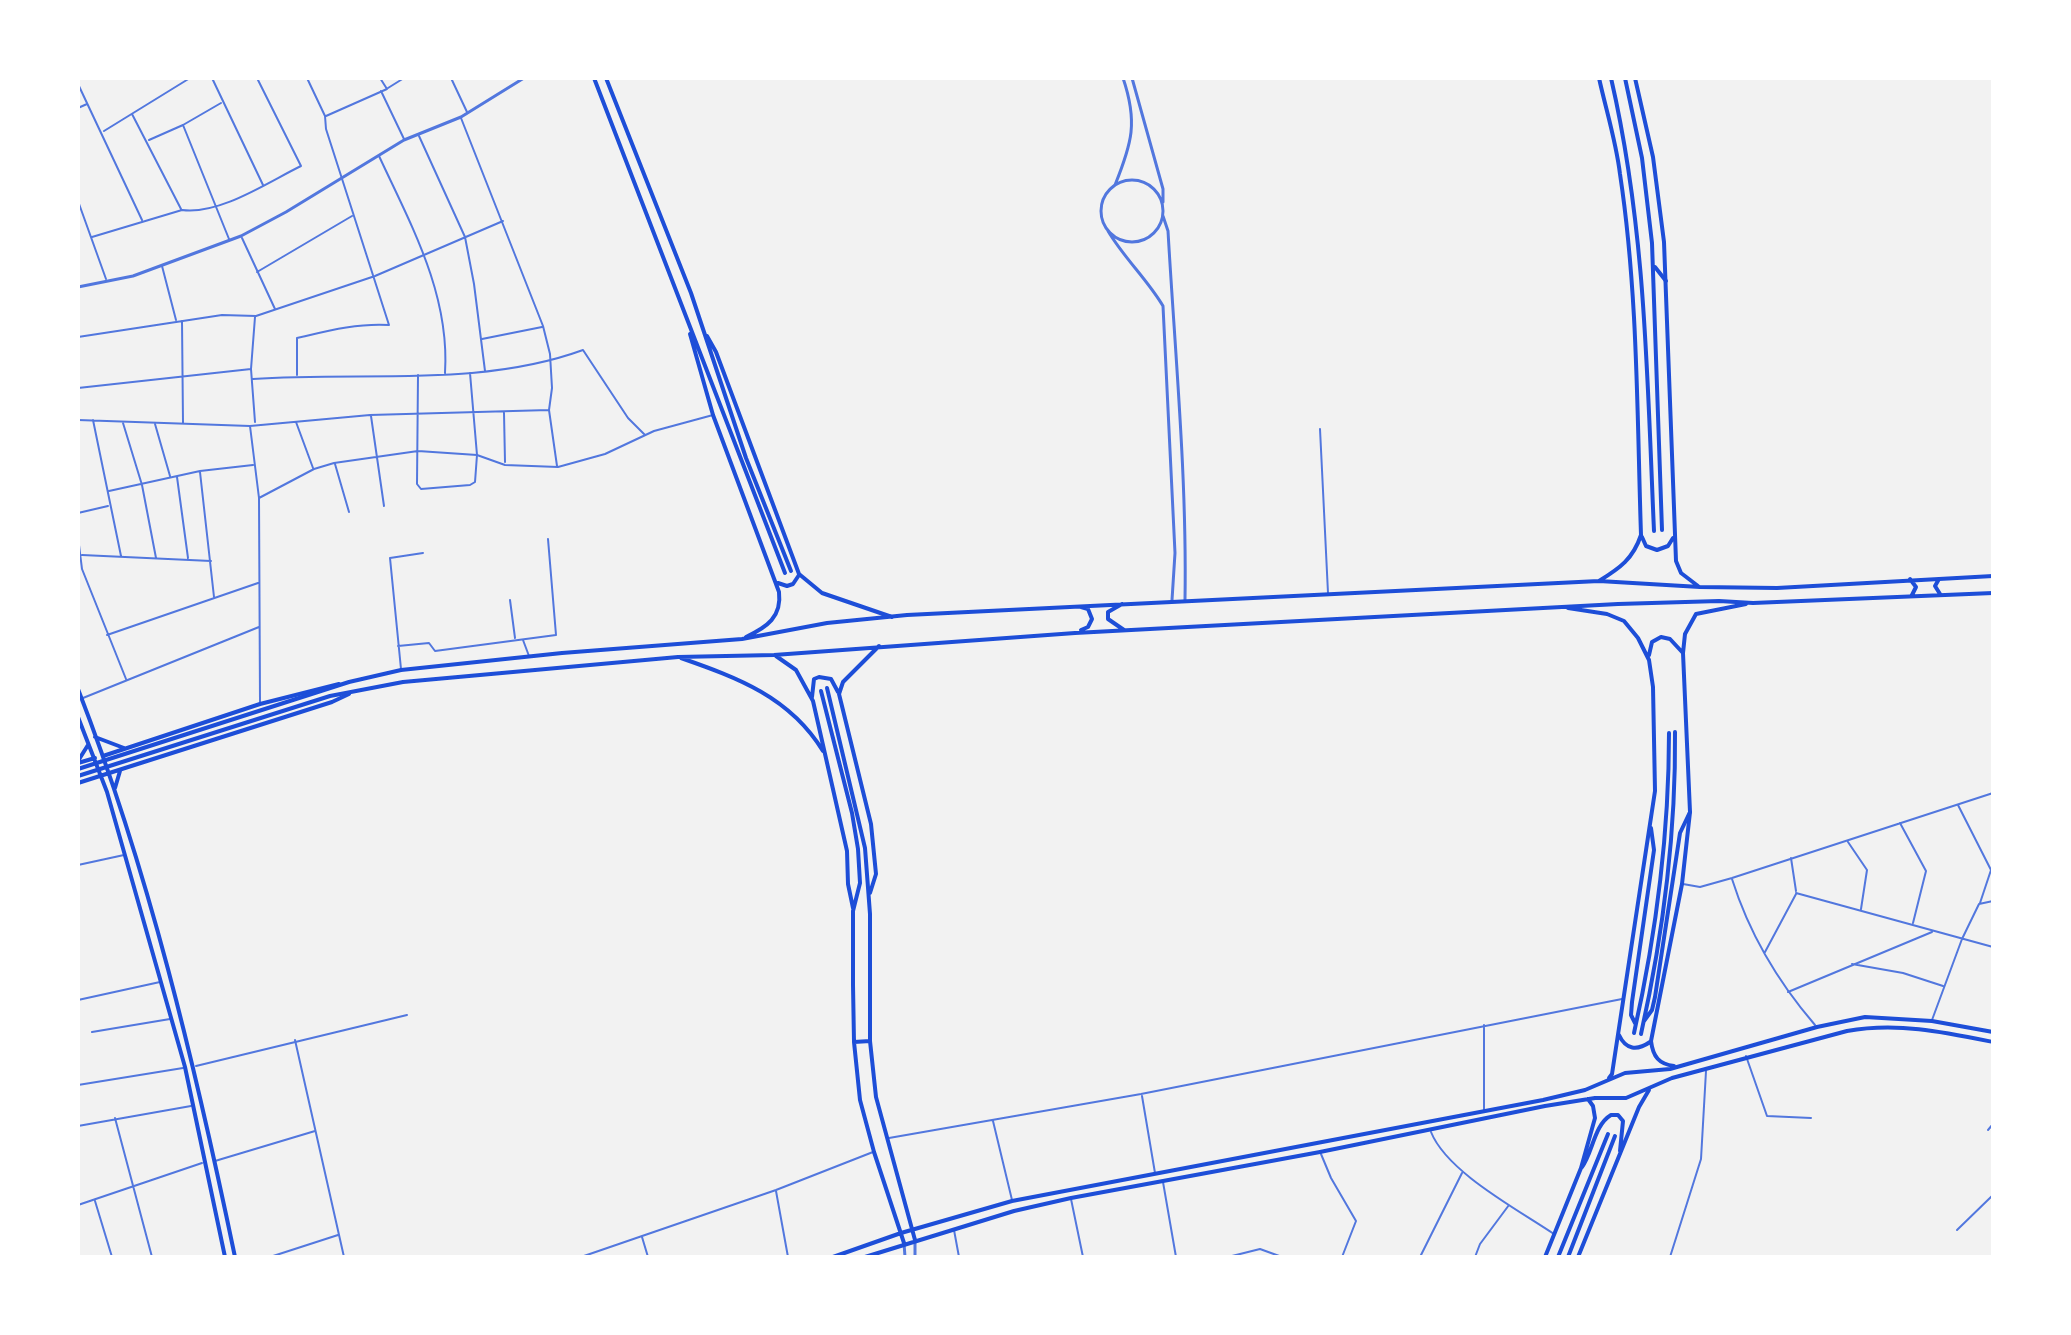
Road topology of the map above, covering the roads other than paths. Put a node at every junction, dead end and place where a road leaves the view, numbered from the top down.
1 (190, 78) edge
2 (212, 78) edge
3 (257, 78) edge
4 (307, 78) edge
5 (380, 78) edge
6 (404, 78) edge
7 (451, 78) edge
8 (524, 78) edge
9 (594, 78) edge
10 (606, 78) edge
11 (1123, 78) edge
12 (1132, 78) edge
13 (1599, 78) edge
14 (1611, 78) edge
15 (1625, 78) edge
16 (1635, 78) edge
17 (78, 84) edge
18 (387, 89) junction
19 (381, 91) junction
20 (222, 103) junction
21 (87, 104) junction
22 (78, 108) edge
23 (467, 113) junction
24 (1142, 113) junction
25 (132, 114) junction
26 (1133, 115) junction
27 (325, 116) junction
28 (461, 117) junction
29 (183, 125) junction
30 (103, 132) junction
31 (419, 136) junction
32 (147, 140) junction
33 (404, 140) junction
34 (379, 155) junction
35 (342, 177) junction
36 (263, 185) junction
37 (1115, 185) junction
38 (78, 201) edge
39 (1163, 206) junction
40 (215, 207) junction
41 (182, 210) junction
42 (80, 214) edge
43 (353, 215) junction
44 (1163, 216) junction
45 (143, 221) junction
46 (503, 221) junction
47 (1108, 231) junction
48 (241, 236) junction
49 (92, 237) junction
50 (465, 237) junction
51 (230, 240) junction
52 (424, 254) junction
53 (1653, 265) junction
54 (162, 266) junction
55 (257, 272) junction
56 (375, 276) junction
57 (1666, 281) junction
58 (107, 282) junction
59 (78, 287) edge
60 (1163, 306) junction
61 (1172, 306) junction
62 (275, 310) junction
63 (256, 316) junction
64 (182, 320) junction
65 (176, 321) junction
66 (543, 326) junction
67 (688, 328) junction
68 (703, 331) junction
69 (78, 337) edge
70 (481, 340) junction
71 (1166, 355) junction
72 (1175, 355) junction
73 (551, 362) junction
74 (251, 369) junction
75 (485, 371) junction
76 (445, 373) junction
77 (470, 373) junction
78 (182, 374) junction
79 (418, 374) junction
80 (297, 376) junction
81 (253, 379) junction
82 (78, 388) edge
83 (549, 410) junction
84 (504, 411) junction
85 (473, 412) junction
86 (370, 415) junction
87 (417, 415) junction
88 (713, 415) junction
89 (78, 420) edge
90 (93, 420) junction
91 (123, 421) junction
92 (296, 422) junction
93 (155, 423) junction
94 (183, 424) junction
95 (255, 424) junction
96 (250, 426) junction
97 (1320, 429) dead end
98 (645, 435) junction
99 (418, 451) junction
100 (477, 455) junction
101 (377, 457) junction
102 (334, 463) junction
103 (253, 465) junction
104 (505, 465) junction
105 (558, 467) junction
106 (314, 469) junction
107 (200, 471) junction
108 (177, 476) junction
109 (170, 478) junction
110 (142, 485) junction
111 (109, 491) junction
112 (259, 498) junction
113 (111, 506) junction
114 (384, 506) dead end
115 (349, 512) dead end
116 (78, 513) edge
117 (1662, 530) dead end
118 (1654, 531) dead end
119 (1641, 535) junction
120 (1673, 536) junction
121 (78, 537) edge
122 (548, 539) dead end
123 (423, 553) dead end
124 (81, 555) junction
125 (121, 556) junction
126 (156, 558) junction
127 (188, 560) junction
128 (211, 561) junction
129 (80, 568) edge
130 (799, 574) junction
131 (1993, 576) edge
132 (1941, 577) junction
133 (1909, 579) junction
134 (777, 581) junction
135 (1599, 581) junction
136 (259, 582) junction
137 (1700, 587) junction
138 (1993, 593) edge
139 (1328, 594) junction
140 (1942, 595) junction
141 (1910, 596) junction
142 (214, 597) junction
143 (510, 600) dead end
144 (1185, 600) junction
145 (1172, 601) junction
146 (1125, 603) junction
147 (1753, 603) junction
148 (1078, 605) junction
149 (1558, 607) junction
150 (893, 617) junction
151 (260, 627) junction
152 (1125, 630) junction
153 (1075, 633) junction
154 (107, 635) junction
155 (515, 639) junction
156 (523, 639) junction
157 (742, 639) junction
158 (398, 646) junction
159 (879, 646) junction
160 (1683, 653) junction
161 (774, 655) junction
162 (529, 657) junction
163 (678, 657) junction
164 (1649, 660) junction
165 (401, 670) junction
166 (127, 680) junction
167 (349, 682) junction
168 (78, 689) edge
169 (354, 691) junction
170 (328, 694) junction
171 (839, 694) junction
172 (82, 699) junction
173 (813, 701) junction
174 (260, 704) junction
175 (78, 717) edge
176 (1675, 732) dead end
177 (1669, 733) dead end
178 (95, 737) junction
179 (89, 743) junction
180 (134, 746) junction
181 (126, 749) junction
182 (102, 756) junction
183 (826, 756) junction
184 (94, 758) junction
185 (78, 765) edge
186 (141, 765) junction
187 (120, 771) junction
188 (109, 774) junction
189 (78, 776) edge
190 (101, 777) junction
191 (87, 781) junction
192 (78, 783) edge
193 (115, 790) junction
194 (107, 792) junction
195 (1993, 793) edge
196 (1958, 805) junction
197 (1690, 812) junction
198 (1900, 823) junction
199 (1651, 828) junction
200 (1847, 841) junction
201 (125, 855) junction
202 (1791, 857) junction
203 (78, 865) edge
204 (1732, 878) junction
205 (1682, 884) junction
206 (1796, 893) junction
207 (148, 898) junction
208 (137, 899) junction
209 (869, 899) junction
210 (1993, 901) edge
211 (1979, 904) junction
212 (140, 909) junction
213 (151, 909) junction
214 (853, 911) junction
215 (1861, 911) junction
216 (1913, 925) junction
217 (1933, 931) junction
218 (1962, 939) junction
219 (1993, 947) edge
220 (1764, 952) junction
221 (1851, 964) junction
222 (161, 982) junction
223 (1943, 986) junction
224 (1788, 992) junction
225 (1623, 998) junction
226 (78, 1000) edge
227 (407, 1015) dead end
228 (172, 1019) junction
229 (1843, 1021) junction
230 (1932, 1021) junction
231 (1643, 1023) junction
232 (1484, 1025) junction
233 (1636, 1025) junction
234 (1817, 1027) junction
235 (1847, 1031) junction
236 (92, 1032) dead end
237 (1993, 1032) edge
238 (1618, 1033) junction
239 (1634, 1033) dead end
240 (1641, 1034) dead end
241 (295, 1040) junction
242 (870, 1041) junction
243 (1651, 1041) junction
244 (854, 1042) junction
245 (1993, 1042) edge
246 (1746, 1056) junction
247 (194, 1066) junction
248 (185, 1067) junction
249 (1677, 1067) junction
250 (1706, 1069) junction
251 (1609, 1079) junction
252 (78, 1085) edge
253 (1652, 1087) junction
254 (1141, 1094) junction
255 (1588, 1099) junction
256 (192, 1106) junction
257 (1484, 1111) junction
258 (115, 1118) junction
259 (1811, 1118) dead end
260 (992, 1119) junction
261 (1993, 1124) edge
262 (78, 1126) edge
263 (1430, 1128) junction
264 (316, 1130) junction
265 (1988, 1130) dead end
266 (1608, 1134) dead end
267 (1615, 1136) dead end
268 (886, 1139) junction
269 (874, 1152) junction
270 (1320, 1152) junction
271 (1620, 1153) junction
272 (215, 1161) junction
273 (205, 1163) junction
274 (1581, 1168) junction
275 (1463, 1172) junction
276 (1155, 1174) junction
277 (1163, 1180) junction
278 (132, 1186) junction
279 (776, 1190) junction
280 (1993, 1195) edge
281 (1071, 1198) junction
282 (94, 1199) junction
283 (1012, 1201) junction
284 (1510, 1204) junction
285 (78, 1205) edge
286 (954, 1229) junction
287 (912, 1230) junction
288 (1957, 1230) dead end
289 (901, 1233) junction
290 (1555, 1234) junction
291 (339, 1235) junction
292 (642, 1236) junction
293 (915, 1240) junction
294 (904, 1243) junction
295 (112, 1257) edge
296 (152, 1257) edge
297 (225, 1257) edge
298 (235, 1257) edge
299 (270, 1257) edge
300 (344, 1257) edge
301 (581, 1257) edge
302 (648, 1257) edge
303 (788, 1257) edge
304 (833, 1257) edge
305 (865, 1257) edge
306 (905, 1257) edge
307 (915, 1257) edge
308 (959, 1257) edge
309 (1083, 1257) edge
310 (1176, 1257) edge
311 (1228, 1257) edge
312 (1282, 1257) edge
313 (1342, 1257) edge
314 (1420, 1257) edge
315 (1475, 1257) edge
316 (1545, 1257) edge
317 (1558, 1257) edge
318 (1568, 1257) edge
319 (1578, 1257) edge
320 (1670, 1257) edge

1 - 25 street
2 - 20 street
3 - 36 street
4 - 27 street
5 - 18 street
6 - 18 street
7 - 23 street
8 - 23 street
9 - 67 main road
10 - 68 main road
11 - 26 street
12 - 24 street
13 - 119 main road
14 - 118 main road
15 - 53 main road
16 - 57 main road
17 - 21 street
18 - 19 street
19 - 27 street
19 - 33 street
20 - 29 street
20 - 36 street
21 - 22 street
21 - 30 street
23 - 28 street
24 - 26 street
24 - 39 street
25 - 30 street
25 - 32 street
26 - 37 street
27 - 35 street
28 - 31 street
28 - 46 street
29 - 32 street
29 - 40 street
30 - 45 street
31 - 33 street
31 - 50 street
32 - 41 street
33 - 34 street
34 - 35 street
34 - 52 street
35 - 43 street
35 - 48 street
36 - 40 street
37 - 39 street
37 - 47 street
38 - 42 street
39 - 44 street
40 - 41 street
40 - 51 street
41 - 45 street
42 - 49 street
43 - 55 street
43 - 56 street
44 - 47 street
44 - 61 street
45 - 49 street
46 - 50 street
46 - 66 street
47 - 60 street
48 - 51 street
48 - 55 street
49 - 58 street
50 - 52 street
50 - 70 street
51 - 54 street
52 - 56 street
52 - 76 street
53 - 57 main road
53 - 117 main road
54 - 58 street
54 - 65 street
55 - 62 street
56 - 62 street
56 - 80 street
57 - 120 main road
58 - 59 street
60 - 61 street
60 - 71 street
61 - 72 street
62 - 63 street
63 - 64 street
63 - 74 street
64 - 65 street
64 - 78 street
65 - 69 street
66 - 70 street
66 - 73 street
67 - 68 main road
67 - 88 main road
68 - 130 main road
70 - 75 street
71 - 72 street
71 - 145 street
72 - 144 street
73 - 75 street
73 - 83 street
73 - 98 street
74 - 78 street
74 - 81 street
75 - 77 street
76 - 77 street
76 - 79 street
77 - 85 street
78 - 82 street
78 - 94 street
79 - 80 street
79 - 87 street
80 - 81 street
81 - 95 street
83 - 84 street
83 - 105 street
84 - 85 street
84 - 104 street
85 - 87 street
85 - 100 street
86 - 87 street
86 - 92 street
86 - 101 street
87 - 99 street
88 - 98 street
88 - 134 main road
89 - 90 street
90 - 91 street
90 - 111 street
91 - 93 street
91 - 110 street
92 - 95 street
92 - 106 street
93 - 94 street
93 - 109 street
94 - 96 street
95 - 96 street
96 - 103 street
97 - 139 street
98 - 105 street
99 - 100 street
99 - 100 street
99 - 101 street
100 - 104 street
101 - 102 street
101 - 114 street
102 - 106 street
102 - 115 street
103 - 107 street
103 - 112 street
104 - 105 street
106 - 112 street
107 - 108 street
107 - 128 street
108 - 109 street
108 - 127 street
109 - 110 street
110 - 111 street
110 - 126 street
111 - 113 street
112 - 136 street
113 - 116 street
113 - 125 street
119 - 120 main road
119 - 135 main road
120 - 137 main road
121 - 124 street
122 - 156 street
123 - 158 street
124 - 125 street
124 - 129 street
125 - 126 street
126 - 127 street
127 - 128 street
128 - 142 street
129 - 154 street
130 - 134 main road
130 - 150 main road
131 - 132 main road
132 - 133 main road
132 - 140 main road
133 - 137 main road
133 - 141 main road
134 - 157 main road
135 - 137 main road
135 - 139 main road
136 - 142 street
136 - 151 street
138 - 140 main road
139 - 144 main road
140 - 141 main road
141 - 147 main road
142 - 154 street
143 - 155 street
144 - 145 main road
145 - 146 main road
146 - 148 main road
146 - 152 main road
147 - 149 main road
147 - 160 main road
148 - 150 main road
148 - 153 main road
149 - 152 main road
149 - 164 main road
150 - 157 main road
151 - 166 street
151 - 174 street
152 - 153 main road
153 - 159 main road
154 - 166 street
155 - 156 street
155 - 158 street
156 - 162 street
157 - 162 main road
158 - 165 street
159 - 161 main road
159 - 171 main road
160 - 164 main road
160 - 197 main road
161 - 163 main road
161 - 173 main road
162 - 165 main road
163 - 169 main road
163 - 183 main road
164 - 199 main road
165 - 167 main road
166 - 172 street
167 - 170 main road
167 - 174 main road
168 - 172 main road
169 - 170 main road
169 - 186 main road
170 - 185 main road
170 - 189 main road
171 - 173 main road
171 - 209 main road
172 - 178 main road
173 - 183 main road
174 - 180 main road
175 - 179 main road
176 - 231 main road
177 - 233 main road
178 - 181 main road
178 - 182 main road
179 - 184 main road
179 - 185 main road
180 - 181 main road
180 - 186 main road
181 - 182 main road
182 - 184 main road
182 - 188 main road
183 - 214 main road
184 - 185 main road
184 - 190 main road
186 - 187 main road
187 - 188 main road
187 - 193 main road
188 - 190 main road
188 - 193 main road
190 - 191 main road
190 - 194 main road
191 - 192 main road
191 - 194 main road
193 - 207 main road
194 - 201 main road
195 - 196 street
196 - 198 street
196 - 211 street
197 - 205 main road
197 - 231 main road
198 - 200 street
198 - 216 street
199 - 225 main road
199 - 233 main road
200 - 202 street
200 - 215 street
201 - 203 street
201 - 208 main road
202 - 204 street
202 - 206 street
204 - 205 street
204 - 220 street
205 - 243 main road
206 - 215 street
206 - 220 street
207 - 208 main road
207 - 213 main road
208 - 212 main road
209 - 214 main road
209 - 242 main road
210 - 211 street
211 - 218 street
212 - 213 main road
212 - 222 main road
213 - 247 main road
214 - 244 main road
215 - 216 street
216 - 217 street
217 - 218 street
217 - 221 street
218 - 219 street
218 - 223 street
220 - 224 street
221 - 223 street
221 - 224 street
222 - 226 street
222 - 228 main road
223 - 230 street
224 - 234 street
225 - 232 street
225 - 238 main road
227 - 241 street
228 - 236 street
228 - 248 main road
229 - 230 main road
229 - 234 main road
229 - 235 main road
230 - 237 main road
231 - 240 main road
232 - 254 street
232 - 257 street
233 - 239 main road
234 - 249 main road
235 - 245 main road
235 - 246 main road
238 - 243 main road
238 - 251 main road
241 - 247 street
241 - 264 street
242 - 244 main road
242 - 268 main road
243 - 249 main road
244 - 269 main road
246 - 250 main road
246 - 259 street
247 - 248 main road
247 - 272 main road
248 - 252 street
248 - 256 main road
249 - 251 main road
250 - 253 main road
250 - 320 street
251 - 257 main road
253 - 255 main road
253 - 271 main road
254 - 260 street
254 - 276 street
255 - 263 main road
255 - 274 main road
256 - 258 street
256 - 273 main road
257 - 276 main road
258 - 262 street
258 - 278 street
260 - 268 street
260 - 283 street
261 - 265 street
263 - 270 main road
263 - 275 street
264 - 272 street
264 - 291 street
266 - 317 main road
267 - 318 main road
268 - 287 main road
269 - 279 street
269 - 289 main road
270 - 277 main road
270 - 313 street
271 - 274 main road
271 - 319 main road
272 - 298 main road
273 - 278 street
273 - 297 main road
274 - 290 main road
275 - 284 street
275 - 314 street
276 - 283 main road
277 - 281 main road
277 - 310 street
278 - 282 street
278 - 296 street
279 - 292 street
279 - 303 street
280 - 288 street
281 - 286 main road
281 - 309 street
282 - 285 street
282 - 295 street
283 - 287 main road
284 - 290 street
284 - 315 street
286 - 293 main road
286 - 308 street
287 - 289 main road
287 - 293 main road
289 - 294 main road
289 - 304 main road
290 - 316 main road
291 - 299 street
291 - 300 street
292 - 301 street
292 - 302 street
293 - 294 main road
293 - 307 street
294 - 305 main road
294 - 306 street
311 - 312 street

